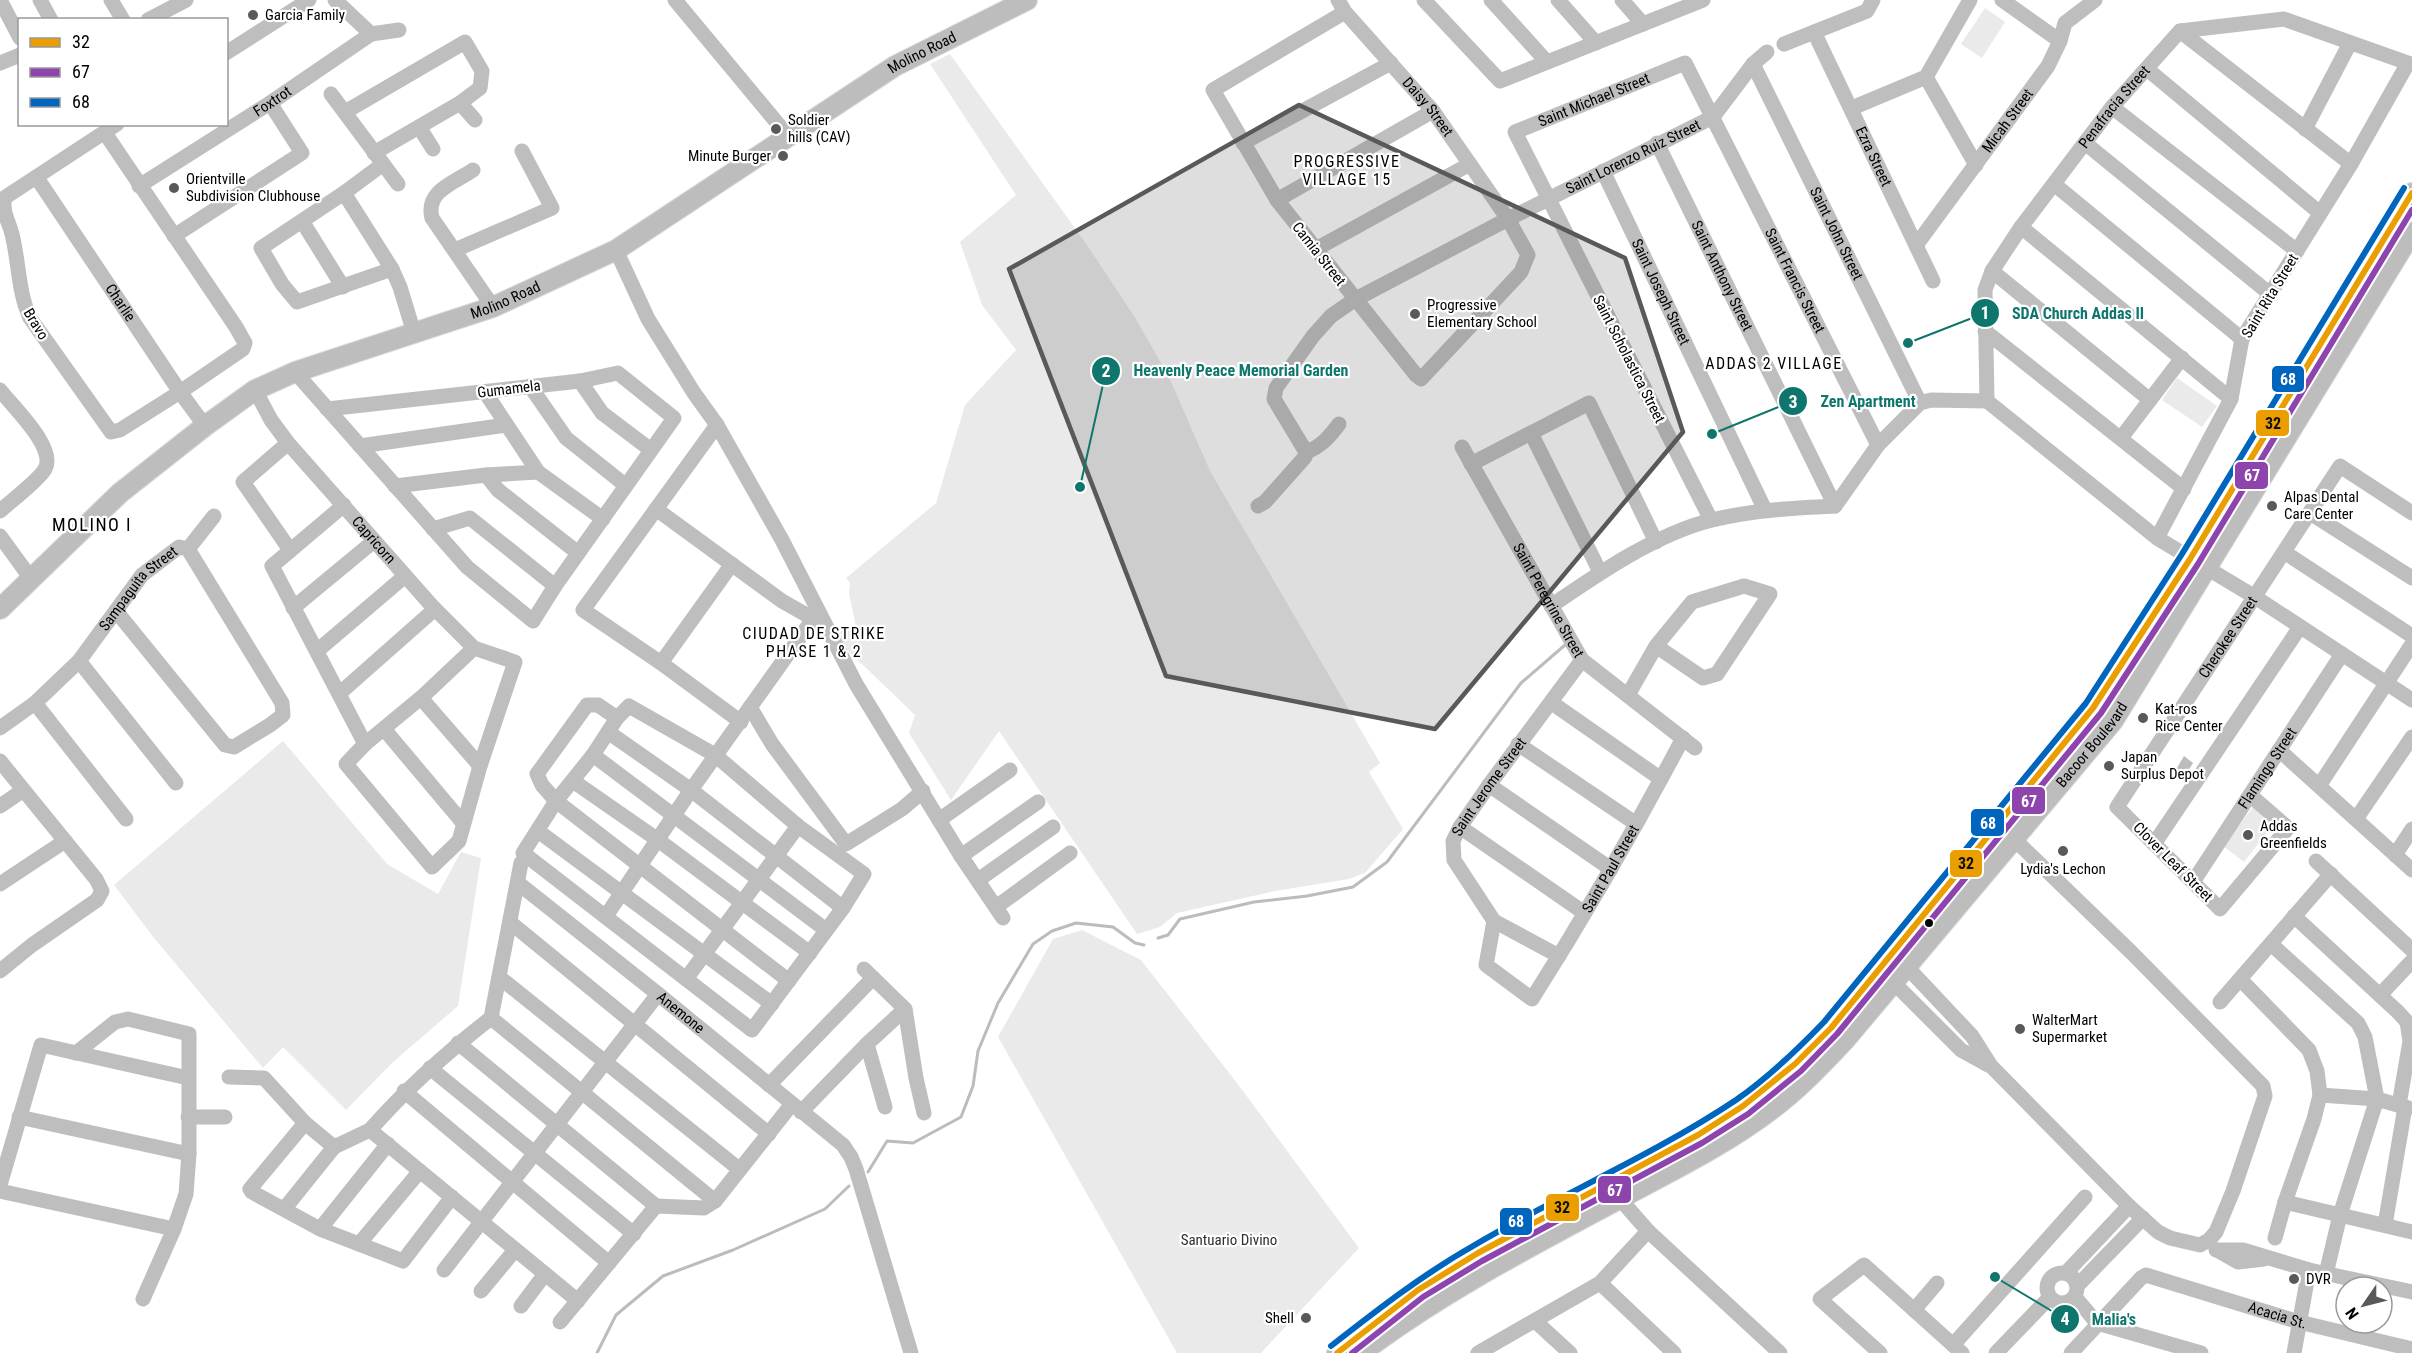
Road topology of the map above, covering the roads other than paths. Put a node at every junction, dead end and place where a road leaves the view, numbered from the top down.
1 (0, 0) edge
2 (40, 0) edge
3 (111, 0) edge
4 (186, 0) edge
5 (309, 0) edge
6 (335, 0) edge
7 (675, 0) edge
8 (1027, 0) edge
9 (1424, 0) edge
10 (1491, 0) edge
11 (1558, 0) edge
12 (1622, 0) edge
13 (1873, 0) edge
14 (1970, 0) edge
15 (2002, 0) edge
16 (2095, 0) edge
17 (1695, 1) edge
18 (1342, 6) edge
19 (50, 18) edge
20 (122, 18) edge
21 (152, 18) edge
22 (1643, 24) junction
23 (399, 30) dead end
24 (2180, 31) junction
25 (1814, 32) junction
26 (18, 34) edge
27 (371, 34) junction
28 (2060, 41) junction
29 (1596, 43) junction
30 (2350, 43) junction
31 (1784, 44) dead end
32 (228, 52) edge
33 (1767, 52) dead end
34 (18, 56) edge
35 (1547, 62) junction
36 (0, 63) edge
37 (1391, 63) junction
38 (1753, 64) junction
39 (2147, 69) junction
40 (1926, 77) junction
41 (331, 94) dead end
42 (270, 103) junction
43 (460, 103) junction
44 (2112, 107) junction
45 (1852, 108) junction
46 (1433, 111) junction
47 (345, 112) junction
48 (1713, 117) junction
49 (475, 120) dead end
50 (419, 127) junction
51 (111, 129) edge
52 (2305, 129) junction
53 (788, 136) junction
54 (2085, 142) junction
55 (1243, 143) junction
56 (1657, 143) junction
57 (433, 149) dead end
58 (522, 151) dead end
59 (378, 158) junction
60 (1470, 164) junction
61 (2351, 164) junction
62 (1976, 165) junction
63 (473, 170) dead end
64 (1603, 171) junction
65 (37, 178) junction
66 (398, 184) dead end
67 (2054, 184) junction
68 (139, 186) junction
69 (344, 193) junction
70 (2412, 193) edge
71 (1549, 198) junction
72 (1277, 200) junction
73 (2320, 213) junction
74 (1508, 219) junction
75 (302, 221) junction
76 (2021, 227) junction
77 (2412, 232) edge
78 (174, 236) junction
79 (1917, 244) junction
80 (1316, 249) junction
81 (455, 250) junction
82 (616, 250) junction
83 (2297, 251) junction
84 (392, 269) junction
85 (1992, 271) junction
86 (1933, 281) dead end
87 (343, 287) junction
88 (2270, 294) junction
89 (1354, 300) junction
90 (493, 307) junction
91 (1985, 331) junction
92 (414, 333) junction
93 (2242, 339) junction
94 (2182, 358) junction
95 (295, 372) junction
96 (580, 381) junction
97 (530, 386) junction
98 (0, 390) edge
99 (255, 390) junction
100 (485, 392) junction
101 (180, 393) junction
102 (2231, 399) junction
103 (2150, 400) junction
104 (1987, 401) junction
105 (1920, 403) junction
106 (327, 409) junction
107 (1339, 424) dead end
108 (506, 425) junction
109 (717, 425) junction
110 (205, 426) junction
111 (1531, 433) junction
112 (2121, 438) junction
113 (288, 443) junction
114 (1878, 445) junction
115 (360, 446) junction
116 (1462, 447) dead end
117 (651, 450) junction
118 (1306, 452) junction
119 (1471, 464) junction
120 (538, 472) junction
121 (486, 475) junction
122 (626, 485) junction
123 (395, 486) junction
124 (2184, 489) junction
125 (344, 505) junction
126 (1258, 506) dead end
127 (1836, 506) junction
128 (656, 509) junction
129 (1765, 510) junction
130 (0, 511) edge
131 (2310, 513) junction
132 (2412, 513) edge
133 (214, 516) dead end
134 (603, 519) junction
135 (1711, 520) junction
136 (433, 529) junction
137 (0, 536) edge
138 (2157, 538) junction
139 (374, 542) junction
140 (1656, 542) junction
141 (188, 549) junction
142 (290, 550) junction
143 (2284, 552) junction
144 (578, 553) junction
145 (732, 564) junction
146 (2197, 564) junction
147 (1600, 572) junction
148 (405, 576) junction
149 (2412, 578) edge
150 (32, 579) junction
151 (555, 586) junction
152 (2255, 597) junction
153 (1551, 606) junction
154 (293, 608) junction
155 (0, 609) edge
156 (435, 609) junction
157 (116, 611) junction
158 (815, 615) junction
159 (2300, 627) junction
160 (2412, 636) edge
161 (2412, 644) edge
162 (1656, 646) junction
163 (474, 648) junction
164 (317, 651) junction
165 (2342, 654) junction
166 (1582, 660) junction
167 (79, 661) junction
168 (661, 663) junction
169 (2386, 683) junction
170 (340, 693) junction
171 (1628, 695) junction
172 (421, 698) junction
173 (2412, 700) edge
174 (35, 703) junction
175 (1552, 703) junction
176 (750, 707) junction
177 (618, 718) junction
178 (741, 722) junction
179 (0, 728) edge
180 (384, 729) junction
181 (608, 732) junction
182 (2412, 737) edge
183 (1683, 738) junction
184 (365, 744) junction
185 (1518, 744) junction
186 (1695, 748) dead end
187 (2279, 750) junction
188 (593, 755) junction
189 (715, 755) junction
190 (0, 761) edge
191 (480, 766) junction
192 (1010, 770) dead end
193 (1661, 779) junction
194 (573, 781) junction
195 (176, 783) dead end
196 (1489, 785) junction
197 (2319, 786) junction
198 (22, 790) junction
199 (691, 790) junction
200 (923, 790) junction
201 (2250, 795) junction
202 (556, 801) junction
203 (1038, 802) dead end
204 (0, 806) edge
205 (2117, 807) joint
206 (675, 815) junction
207 (126, 819) dead end
208 (2356, 819) junction
209 (939, 820) junction
210 (463, 823) junction
211 (1635, 823) junction
212 (798, 826) junction
213 (1053, 827) dead end
214 (1460, 827) junction
215 (2412, 829) edge
216 (538, 831) junction
217 (2014, 839) junction
218 (658, 840) junction
219 (65, 841) junction
220 (2154, 844) junction
221 (1070, 853) dead end
222 (2395, 855) junction
223 (776, 856) junction
224 (961, 856) junction
225 (2316, 861) dead end
226 (521, 863) dead end
227 (641, 864) junction
228 (1611, 869) junction
229 (2412, 870) edge
230 (2331, 874) junction
231 (758, 879) junction
232 (978, 880) junction
233 (2193, 882) junction
234 (518, 884) junction
235 (0, 885) edge
236 (621, 893) junction
237 (741, 903) junction
238 (843, 908) junction
239 (1583, 912) junction
240 (606, 916) junction
241 (2294, 916) junction
242 (1494, 921) junction
243 (511, 923) junction
244 (723, 929) junction
245 (826, 930) junction
246 (2271, 944) junction
247 (2412, 950) edge
248 (810, 953) junction
249 (704, 954) junction
250 (1559, 956) junction
251 (2412, 961) edge
252 (1907, 967) junction
253 (0, 971) edge
254 (499, 977) junction
255 (686, 979) junction
256 (2241, 980) junction
257 (789, 981) junction
258 (1894, 983) junction
259 (658, 994) junction
260 (2380, 995) junction
261 (2220, 1002) dead end
262 (772, 1004) junction
263 (905, 1009) junction
264 (491, 1018) junction
265 (1958, 1022) junction
266 (634, 1024) junction
267 (1946, 1034) junction
268 (458, 1043) junction
269 (867, 1044) junction
270 (76, 1053) junction
271 (604, 1061) junction
272 (1991, 1066) junction
273 (430, 1068) junction
274 (229, 1077) dead end
275 (188, 1078) junction
276 (769, 1085) junction
277 (404, 1091) junction
278 (581, 1092) junction
279 (2320, 1095) junction
280 (2376, 1099) junction
281 (885, 1107) dead end
282 (2405, 1107) edge
283 (797, 1108) junction
284 (924, 1113) dead end
285 (19, 1117) junction
286 (188, 1117) junction
287 (225, 1117) dead end
288 (305, 1123) junction
289 (558, 1125) junction
290 (370, 1130) junction
291 (769, 1134) junction
292 (388, 1144) junction
293 (5, 1146) edge
294 (334, 1147) junction
295 (534, 1153) junction
296 (189, 1154) junction
297 (739, 1169) junction
298 (420, 1171) junction
299 (512, 1181) junction
300 (0, 1185) edge
301 (0, 1191) edge
302 (1613, 1191) junction
303 (452, 1197) junction
304 (2085, 1197) dead end
305 (715, 1200) junction
306 (2285, 1202) junction
307 (656, 1206) junction
308 (2129, 1206) junction
309 (285, 1208) junction
310 (2340, 1215) junction
311 (2143, 1218) junction
312 (482, 1222) junction
313 (2385, 1225) junction
314 (174, 1229) junction
315 (320, 1229) junction
316 (1648, 1231) junction
317 (2412, 1232) edge
318 (634, 1234) junction
319 (2275, 1238) dead end
320 (359, 1244) junction
321 (2200, 1245) junction
322 (515, 1250) junction
323 (609, 1263) junction
324 (444, 1270) dead end
325 (2309, 1270) junction
326 (2066, 1273) junction
327 (2326, 1274) junction
328 (545, 1275) junction
329 (1600, 1283) junction
330 (1937, 1283) dead end
331 (481, 1291) dead end
332 (2076, 1291) junction
333 (2412, 1292) edge
334 (2050, 1298) junction
335 (143, 1299) dead end
336 (578, 1301) junction
337 (520, 1306) dead end
338 (1914, 1310) junction
339 (1535, 1321) junction
340 (560, 1322) dead end
341 (2299, 1322) junction
342 (2097, 1323) junction
343 (2412, 1348) edge
344 (1957, 1349) edge
345 (911, 1353) edge
346 (1336, 1353) edge
347 (1361, 1353) edge
348 (1478, 1353) edge
349 (1570, 1353) edge
350 (1674, 1353) edge
351 (1780, 1353) edge
352 (1880, 1353) edge
353 (1996, 1353) edge
354 (2071, 1353) edge
355 (2201, 1353) edge
356 (2294, 1353) edge

1 - 26 street
2 - 19 street
3 - 20 street
4 - 21 street
5 - 32 street
6 - 27 street
7 - 53 street
8 - 53 main road, Molino Road
9 - 35 street
10 - 35 street
11 - 29 street
12 - 22 street
13 - 25 street
14 - 40 street
15 - 28 street
16 - 28 street, Micah Street
17 - 22 street
18 - 37 street, Daisy Street
18 - 55 street, Camia Street
22 - 29 street
23 - 27 street
24 - 30 street
24 - 39 street, Penafracia Street
24 - 52 street
25 - 31 street
25 - 45 street, Ezra Street
27 - 42 street, Foxtrot
28 - 62 street, Micah Street
29 - 35 street
30 - 52 street
30 - 61 street, Saint Rita Street
33 - 38 street, Saint Lorenzo Ruiz Street
34 - 36 street
37 - 46 street, Daisy Street
37 - 55 street
38 - 48 street, Saint Lorenzo Ruiz Street
38 - 105 street, Saint John Street
39 - 44 street, Penafracia Street
39 - 73 street
40 - 45 street
40 - 62 street
41 - 47 street
42 - 68 street, Foxtrot
42 - 78 street
43 - 47 street
43 - 49 street
43 - 50 street
44 - 54 street, Penafracia Street
44 - 83 street
45 - 79 street, Ezra Street
46 - 60 street, Daisy Street
46 - 72 street
47 - 59 street
48 - 56 street, Saint Lorenzo Ruiz Street
48 - 71 street, Saint Michael Street
48 - 114 street, Saint Francis Street
50 - 57 street
50 - 59 street
51 - 65 street
51 - 68 street
52 - 61 street
53 - 82 main road, Molino Road
54 - 67 street, Penafracia Street
54 - 88 street
55 - 72 street, Camia Street
56 - 64 street, Saint Lorenzo Ruiz Street
56 - 127 street, Saint Anthony Street
58 - 81 street
59 - 66 street
59 - 69 street
60 - 74 street, Daisy Street
60 - 80 street
61 - 73 street, Saint Rita Street
62 - 79 street, Micah Street
63 - 81 street
64 - 71 street, Saint Lorenzo Ruiz Street
64 - 129 street, Saint Joseph Street
65 - 101 street, Charlie
65 - 101 street, Bravo
67 - 76 street, Penafracia Street
67 - 93 street
68 - 78 street
69 - 75 street
69 - 84 street
70 - 146 main road, Bacoor Boulevard
71 - 74 street, Saint Lorenzo Ruiz Street
71 - 135 street, Saint Scholastica Street
72 - 80 street, Camia Street
73 - 83 street, Saint Rita Street
74 - 89 street, Camia Street
74 - 89 street, Daisy Street
75 - 87 street
75 - 87 street
76 - 85 street, Penafracia Street
76 - 94 street
77 - 146 main road, Bacoor Boulevard
78 - 101 street
79 - 86 street, Ezra Street
80 - 89 street, Camia Street
81 - 90 street
82 - 90 main road, Molino Road
82 - 109 street
83 - 88 street, Saint Rita Street
84 - 87 street
84 - 92 street
85 - 91 street, Penafracia Street
85 - 103 street
88 - 93 street, Saint Rita Street
89 - 118 street
90 - 92 main road, Molino Road
91 - 104 street, Penafracia Street
91 - 112 street
92 - 95 main road, Molino Road
93 - 102 street, Saint Rita Street
94 - 102 street
94 - 103 street
95 - 99 main road, Molino Road
95 - 106 street
96 - 97 street, Gumamela
96 - 117 street
96 - 117 street, Gumamela
97 - 100 street, Gumamela
97 - 122 street
98 - 130 street
99 - 110 main road, Molino Road
99 - 113 street, Capricorn
100 - 106 street, Gumamela
100 - 108 street
101 - 110 street, Charlie
102 - 124 street, Saint Rita Street
103 - 112 street
104 - 105 street
104 - 138 street
105 - 114 street
106 - 115 street
107 - 118 street
108 - 115 street
108 - 120 street
109 - 128 street
109 - 158 street
110 - 150 main road, Molino Road
111 - 119 street
111 - 140 street
111 - 147 street
112 - 124 street
113 - 125 street, Capricorn
113 - 142 street
114 - 127 street
115 - 123 street
116 - 119 street, Saint Peregrine Street
117 - 122 street
118 - 126 street
119 - 153 street, Saint Peregrine Street
120 - 121 street
120 - 134 street
121 - 123 street
121 - 144 street
122 - 134 street
123 - 136 street
124 - 138 street, Saint Rita Street
125 - 139 street, Capricorn
125 - 142 street
127 - 129 street
128 - 145 street
128 - 168 street
129 - 135 street
131 - 132 street, Cherokee Street
131 - 143 street, Cherokee Street
131 - 149 street
133 - 141 street
134 - 144 street
135 - 140 street
136 - 151 street
136 - 151 street
137 - 150 street
138 - 146 street
139 - 148 street, Capricorn
139 - 154 street
140 - 147 street
141 - 157 street, Sampaguita Street
141 - 157 street, Sampaguita Street
142 - 154 street
143 - 152 street, Cherokee Street
143 - 160 street
144 - 151 street
145 - 158 street
145 - 168 street
146 - 152 street
146 - 217 main road, Bacoor Boulevard
146 - 302 main road, Bacoor Boulevard
147 - 153 street
148 - 156 street, Capricorn
148 - 164 street
150 - 155 main road, Molino Road
152 - 159 street
152 - 205 street, Cherokee Street
153 - 166 street, Saint Peregrine Street
154 - 164 street
156 - 163 street, Capricorn
156 - 170 street
157 - 167 street, Sampaguita Street
158 - 176 street
158 - 200 street
159 - 165 street
159 - 220 street
161 - 169 street
162 - 162 street
162 - 171 street
163 - 172 street
163 - 191 street, Capricorn
164 - 170 street
165 - 169 street
165 - 187 street, Flamingo Street
166 - 171 street, Saint Peregrine Street
166 - 175 street, Saint Jerome Street
167 - 174 street, Sampaguita Street
167 - 195 street
168 - 178 street
169 - 173 street
169 - 197 street
170 - 184 street
171 - 183 street, Saint Peregrine Street
172 - 180 street
172 - 191 street
174 - 179 street, Sampaguita Street
174 - 207 street
175 - 185 street, Saint Jerome Street
175 - 193 street
176 - 178 street
176 - 200 street
177 - 181 street
177 - 189 street
177 - 202 street
178 - 189 street
180 - 184 street
180 - 210 street
181 - 188 street
181 - 199 street
182 - 208 street
183 - 186 street, Saint Peregrine Street
183 - 193 street, Saint Paul Street
184 - 210 street
185 - 196 street, Saint Jerome Street
185 - 211 street
187 - 197 street
187 - 201 street, Flamingo Street
188 - 194 street
188 - 206 street
189 - 199 street
189 - 212 street
190 - 198 street
191 - 210 street
192 - 209 street
193 - 211 street, Saint Paul Street
194 - 202 street
194 - 218 street
196 - 214 street, Saint Jerome Street
196 - 228 street
197 - 208 street
198 - 204 street
198 - 219 street
199 - 206 street
199 - 223 street
200 - 209 street
201 - 233 street, Flamingo Street
201 - 233 street, Clover Leaf Street
202 - 216 street
202 - 227 street
203 - 224 street
205 - 220 street, Clover Leaf Street
206 - 218 street
206 - 231 street
208 - 222 street
209 - 224 street
211 - 228 street, Saint Paul Street
212 - 223 street
212 - 238 street
213 - 232 street
214 - 239 street
214 - 242 street, Saint Jerome Street
215 - 222 street
216 - 236 street
216 - 240 street
217 - 252 main road, Bacoor Boulevard
217 - 321 street
218 - 227 street
218 - 237 street
219 - 235 street
219 - 253 street
220 - 233 street, Clover Leaf Street
221 - 232 street
222 - 229 street
223 - 231 street
223 - 238 street
224 - 232 street
225 - 230 street
226 - 234 street
227 - 236 street
227 - 244 street
228 - 239 street, Saint Paul Street
230 - 241 street
230 - 247 street
231 - 237 street
231 - 245 street
234 - 243 street
234 - 259 street, Anemone
236 - 240 street
236 - 249 street
237 - 244 street
237 - 248 street
238 - 245 street
239 - 250 street, Saint Paul Street
240 - 255 street
241 - 246 street
241 - 260 street
242 - 250 street
242 - 250 street, Saint Paul Street
243 - 254 street
243 - 266 street
244 - 249 street
244 - 257 street
245 - 248 street
246 - 256 street
246 - 280 street
248 - 257 street
249 - 255 street
249 - 262 street
251 - 260 street
252 - 258 main road, Bacoor Boulevard
252 - 265 street
254 - 264 street
254 - 271 street
255 - 262 street
256 - 261 street
256 - 279 street
257 - 262 street
258 - 267 street
258 - 302 main road, Bacoor Boulevard
259 - 266 street
259 - 276 street, Anemone
260 - 282 street
263 - 269 street
263 - 276 street
263 - 284 street
264 - 268 street
264 - 278 street
265 - 267 street
265 - 272 street
266 - 271 street
266 - 291 street
267 - 272 street
268 - 273 street
268 - 289 street
269 - 281 street
269 - 283 street
270 - 275 street
270 - 275 street
270 - 285 street
271 - 278 street
271 - 297 street
272 - 308 street
273 - 277 street
273 - 295 street
274 - 288 street
275 - 286 street
276 - 283 street, Anemone
277 - 290 street
277 - 299 street
278 - 289 street
278 - 305 street
279 - 280 street
279 - 306 street
280 - 282 street
280 - 310 street
282 - 313 street
283 - 291 street
283 - 345 street, Anemone
285 - 293 street
285 - 296 street
286 - 287 street
286 - 296 street
288 - 294 street
288 - 309 street
289 - 295 street
289 - 307 street
290 - 292 street
290 - 294 street
291 - 297 street
292 - 298 street
292 - 315 street
293 - 300 street
294 - 309 street
295 - 299 street
295 - 318 street
296 - 314 street
297 - 305 street
298 - 303 street
298 - 320 street
299 - 312 street
299 - 323 street
301 - 314 street
302 - 316 street
302 - 346 main road, Bacoor Boulevard
302 - 347 main road, Bacoor Boulevard
303 - 312 street
303 - 320 street
304 - 344 street
305 - 307 street
306 - 310 street
306 - 319 street
307 - 318 street
308 - 311 street
308 - 326 street
309 - 315 street
310 - 313 street
310 - 327 street
311 - 321 street
311 - 332 street
312 - 322 street
312 - 324 street
313 - 317 street
314 - 335 street
315 - 320 street
316 - 329 street
316 - 351 street
318 - 323 street
321 - 325 street
322 - 328 street
322 - 331 street
323 - 336 street
325 - 327 street
325 - 341 street
326 - 332 street
326 - 334 street
327 - 333 street
328 - 336 street
328 - 337 street
329 - 339 street
329 - 350 street
330 - 338 street
332 - 334 street
332 - 342 street
334 - 353 street
336 - 340 street
338 - 344 street
338 - 352 street
339 - 348 street
339 - 349 street
341 - 342 street, Acacia St.
341 - 343 street, Acacia St.
341 - 356 street
342 - 354 street
342 - 355 street

